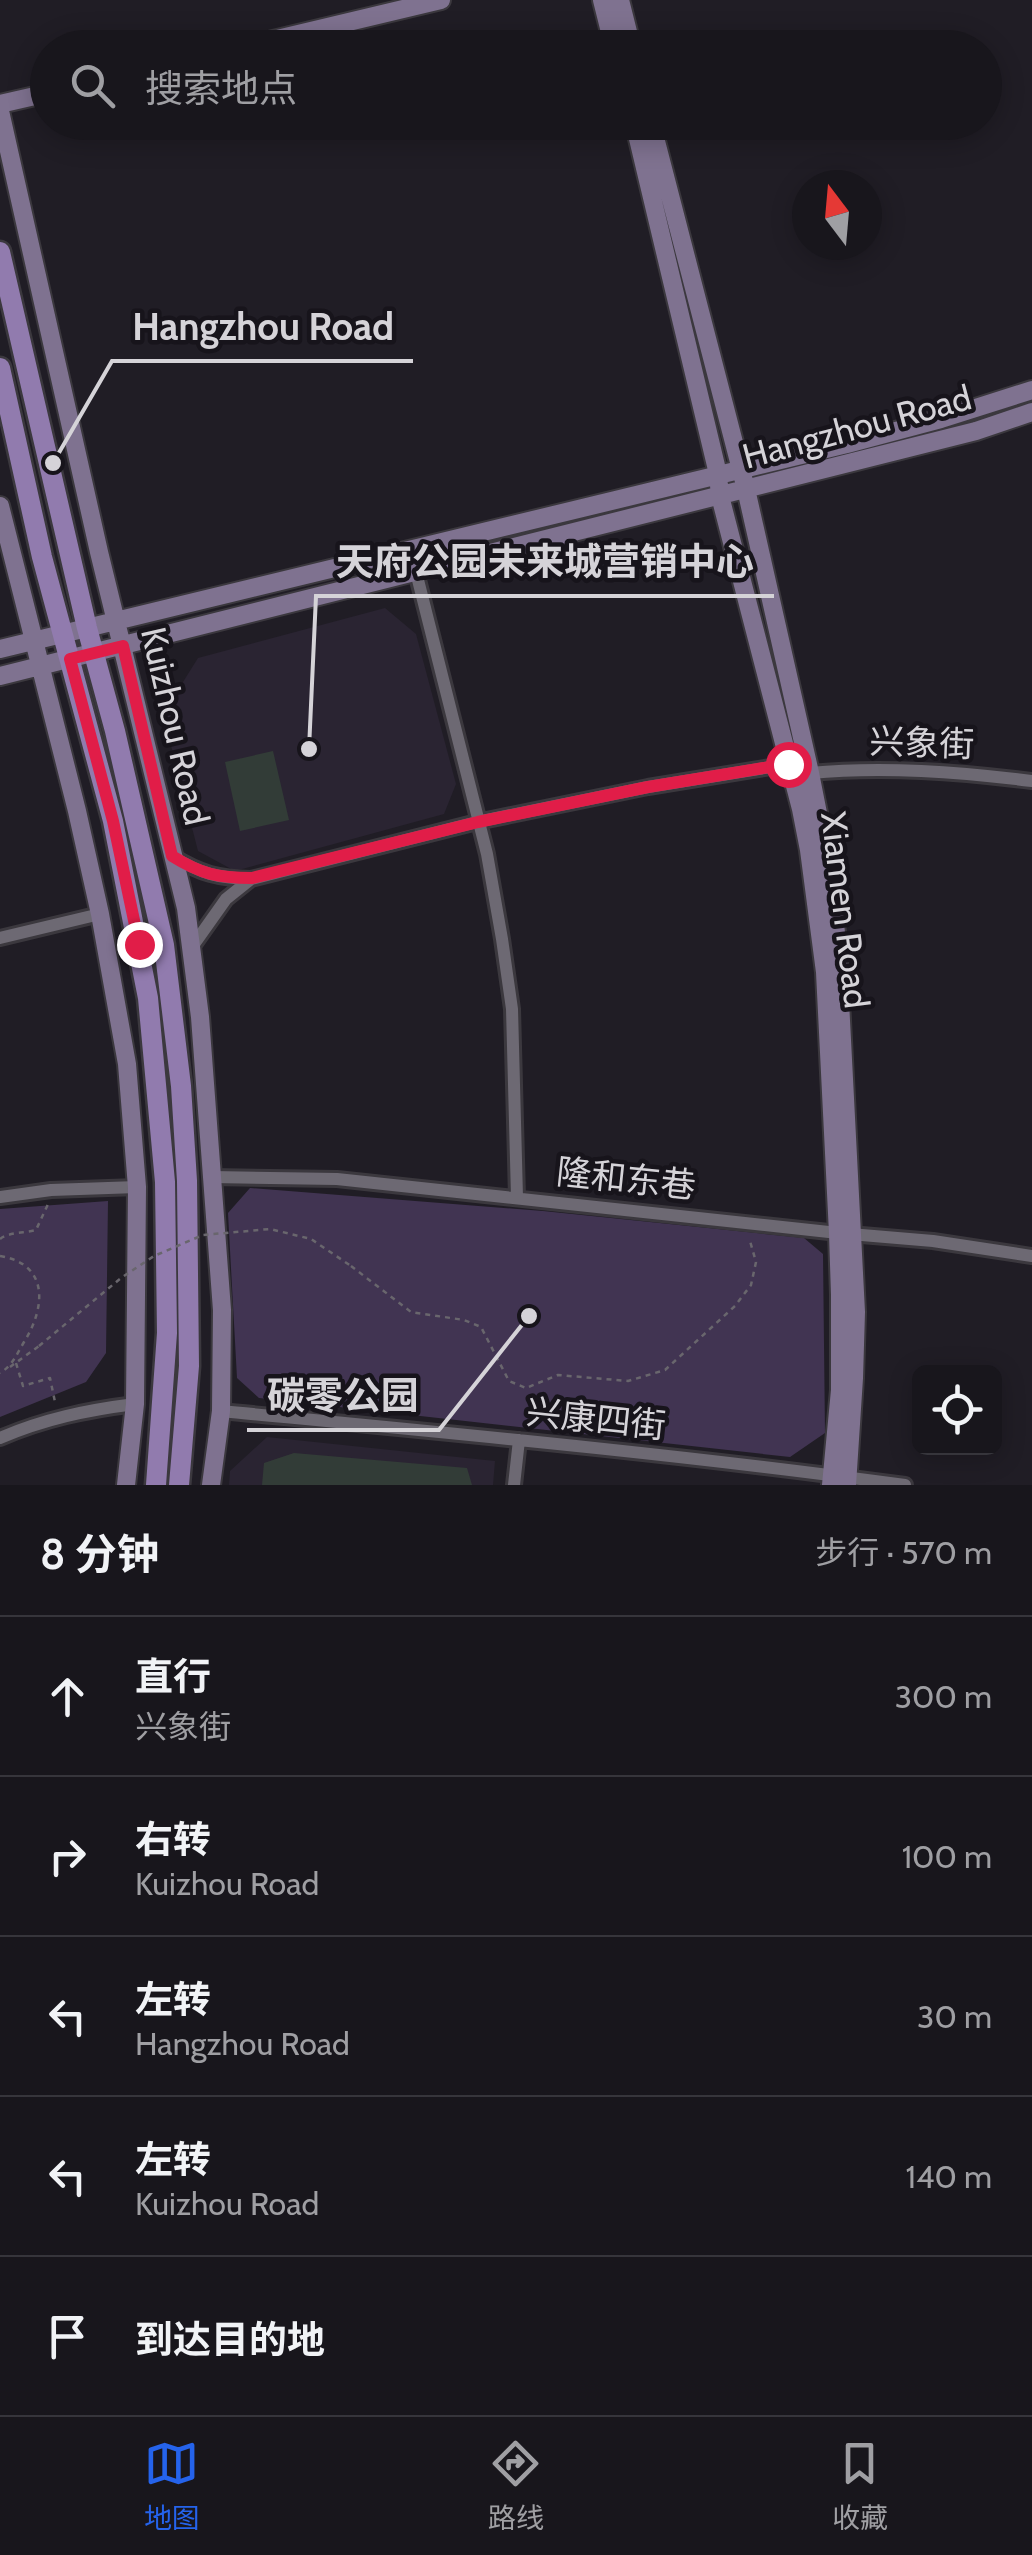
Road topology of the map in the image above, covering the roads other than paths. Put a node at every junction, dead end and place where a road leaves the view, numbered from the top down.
1 (441, 0) edge
2 (602, 0) edge
3 (620, 0) edge
4 (315, 30) edge
5 (610, 30) edge
6 (628, 30) edge
7 (30, 98) edge
8 (0, 108) edge
9 (638, 140) edge
10 (656, 140) edge
11 (0, 252) edge
12 (0, 368) edge
13 (1032, 390) edge
14 (1032, 412) edge
15 (741, 469) junction
16 (718, 474) junction
17 (746, 489) junction
18 (720, 496) junction
19 (0, 506) edge
20 (416, 572) junction
21 (116, 620) junction
22 (87, 628) junction
23 (63, 634) junction
24 (33, 640) junction
25 (123, 646) junction
26 (0, 649) edge
27 (94, 654) junction
28 (70, 659) junction
29 (39, 666) junction
30 (0, 676) edge
31 (788, 764) junction
32 (810, 773) junction
33 (1032, 781) edge
34 (478, 822) junction
35 (172, 856) junction
36 (252, 878) junction
37 (100, 914) junction
38 (0, 938) edge
39 (192, 948) junction
40 (212, 1177) junction
41 (137, 1187) junction
42 (0, 1197) edge
43 (516, 1197) junction
44 (845, 1233) junction
45 (1032, 1256) edge
46 (134, 1404) junction
47 (221, 1411) junction
48 (0, 1438) edge
49 (519, 1440) junction
50 (839, 1480) edge
51 (126, 1485) edge
52 (156, 1485) edge
53 (179, 1485) edge
54 (210, 1485) edge
55 (514, 1485) edge
56 (905, 1485) edge

1 - 4 main road
2 - 5 main road
3 - 6 main road
7 - 8 main road
8 - 21 main road, Kuizhou Road
9 - 16 main road, Xiamen Road
10 - 15 main road, Xiamen Road
11 - 22 main road, Kuizhou Road
12 - 23 main road
13 - 15 main road, Hangzhou Road
14 - 17 main road, Hangzhou Road
15 - 16 main road, Hangzhou Road
15 - 17 main road, Xiamen Road
16 - 18 main road, Xiamen Road
16 - 21 main road, Hangzhou Road
17 - 18 main road, Hangzhou Road
17 - 32 main road, Xiamen Road
18 - 20 main road, Hangzhou Road
18 - 31 main road, Xiamen Road
19 - 24 main road
20 - 25 main road, Hangzhou Road
20 - 34 street
21 - 22 main road, Hangzhou Road
21 - 25 main road, Kuizhou Road
22 - 23 main road, Hangzhou Road
22 - 27 main road, Kuizhou Road
23 - 24 main road, Hangzhou Road
23 - 28 main road
24 - 26 main road, Hangzhou Road
24 - 29 main road
25 - 27 main road, Hangzhou Road
25 - 35 main road, Kuizhou Road
27 - 28 main road, Hangzhou Road
27 - 53 main road, Kuizhou Road
28 - 29 main road, Hangzhou Road
28 - 52 main road
29 - 30 main road, Hangzhou Road
29 - 37 main road
31 - 34 street
31 - 44 main road, Xiamen Road
32 - 33 street, 兴象街
32 - 44 main road, Xiamen Road
34 - 36 street
34 - 43 street
35 - 36 street
35 - 39 main road, Kuizhou Road
36 - 39 street
37 - 38 street
37 - 41 main road
39 - 40 main road, Kuizhou Road
40 - 43 street, 隆和东巷
40 - 47 main road, Kuizhou Road
41 - 42 street
41 - 46 main road
43 - 44 street, 隆和东巷
44 - 45 street, 隆和东巷
44 - 50 main road, Xiamen Road
46 - 48 street
46 - 51 main road
47 - 49 street, 兴康四街
47 - 54 main road, Kuizhou Road
49 - 50 street, 兴康四街
49 - 55 street
50 - 56 street, 兴康四街

